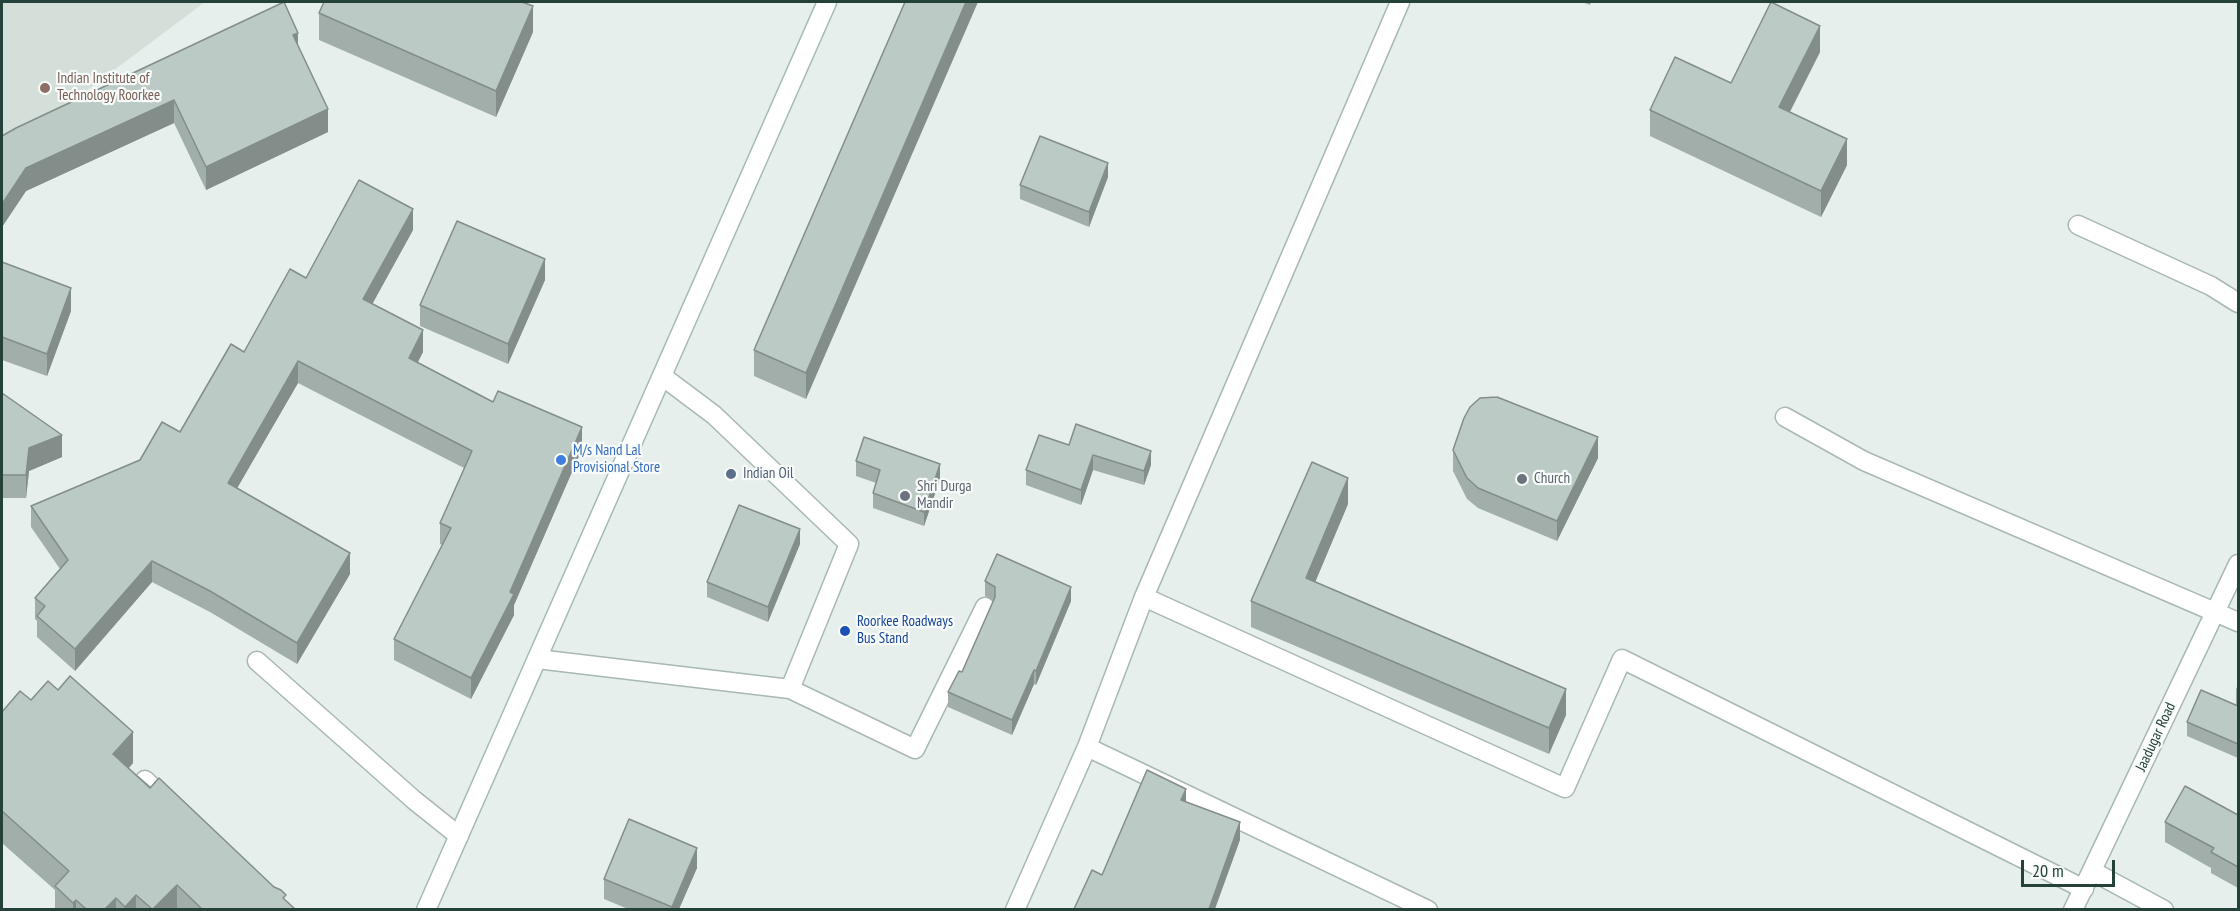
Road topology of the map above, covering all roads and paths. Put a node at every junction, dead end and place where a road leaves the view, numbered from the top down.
1 (827, 2) edge
2 (1400, 2) edge
3 (2078, 225) dead end
4 (2238, 303) edge
5 (662, 376) junction
6 (1785, 417) dead end
7 (2238, 564) edge
8 (1144, 597) junction
9 (985, 607) dead end
10 (2216, 611) junction
11 (2238, 622) edge
12 (537, 659) junction
13 (257, 661) dead end
14 (790, 689) junction
15 (1087, 747) junction
16 (145, 780) edge
17 (179, 812) edge
18 (459, 836) junction
19 (2092, 871) junction
20 (2084, 889) junction
21 (426, 909) edge
22 (1015, 909) edge
23 (1428, 909) edge
24 (2073, 909) edge
25 (2164, 909) edge

1 - 5 street
2 - 8 street
3 - 4 street
5 - 12 street
5 - 14 street
6 - 10 street
7 - 10 street, Jaadugar Road
8 - 15 street
8 - 20 street
9 - 14 street
10 - 11 street
10 - 19 street, Jaadugar Road
12 - 14 street
12 - 18 street
13 - 18 street
15 - 22 street
15 - 23 street
16 - 17 street
18 - 21 street
19 - 20 street, Jaadugar Road
19 - 25 street
20 - 24 street, Jaadugar Road

